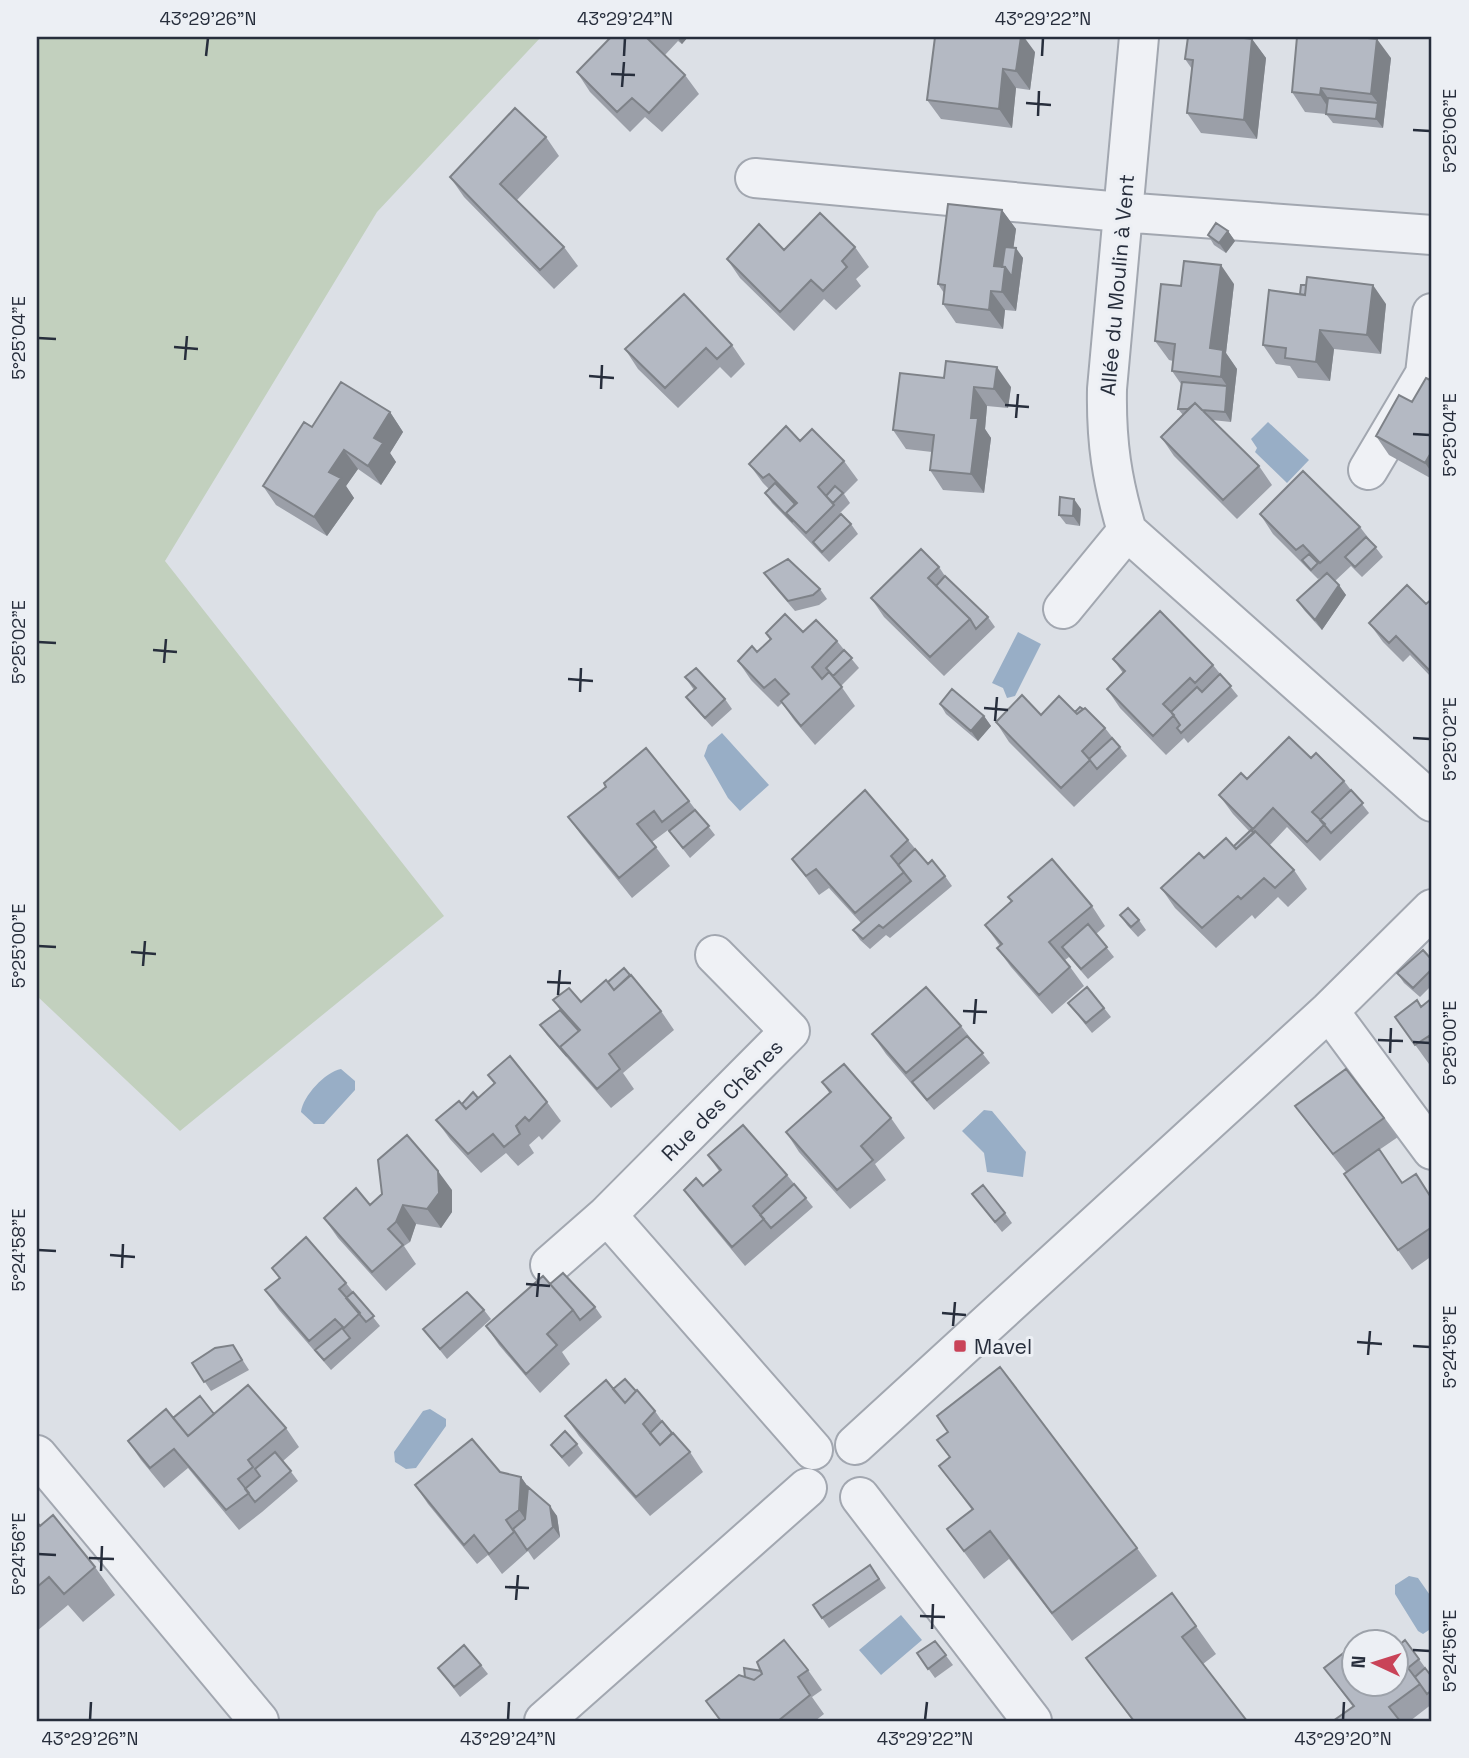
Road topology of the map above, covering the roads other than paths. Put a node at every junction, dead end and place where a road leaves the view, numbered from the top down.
1 (1139, 37) edge
2 (755, 178) dead end
3 (1121, 212) junction
4 (1432, 235) edge
5 (1432, 313) edge
6 (1368, 470) dead end
7 (1127, 531) junction
8 (1063, 609) dead end
9 (1432, 802) edge
10 (1432, 909) edge
11 (715, 955) dead end
12 (1329, 1011) junction
13 (1432, 1150) edge
14 (607, 1215) junction
15 (550, 1265) dead end
16 (855, 1445) junction
17 (813, 1450) junction
18 (37, 1455) edge
19 (807, 1488) junction
20 (860, 1497) junction
21 (259, 1721) edge
22 (544, 1721) edge
23 (1032, 1721) edge

1 - 3 street, Allée du Moulin à Vent
2 - 3 street
3 - 4 street
3 - 7 street, Allée du Moulin à Vent
5 - 6 street
7 - 8 street
7 - 9 street
10 - 12 street
11 - 14 street, Rue des Chênes
12 - 13 street
12 - 16 street
14 - 15 street, Rue des Chênes
14 - 17 street
16 - 17 street
16 - 20 street
17 - 19 street
18 - 21 street
19 - 20 street
19 - 22 street
20 - 23 street

